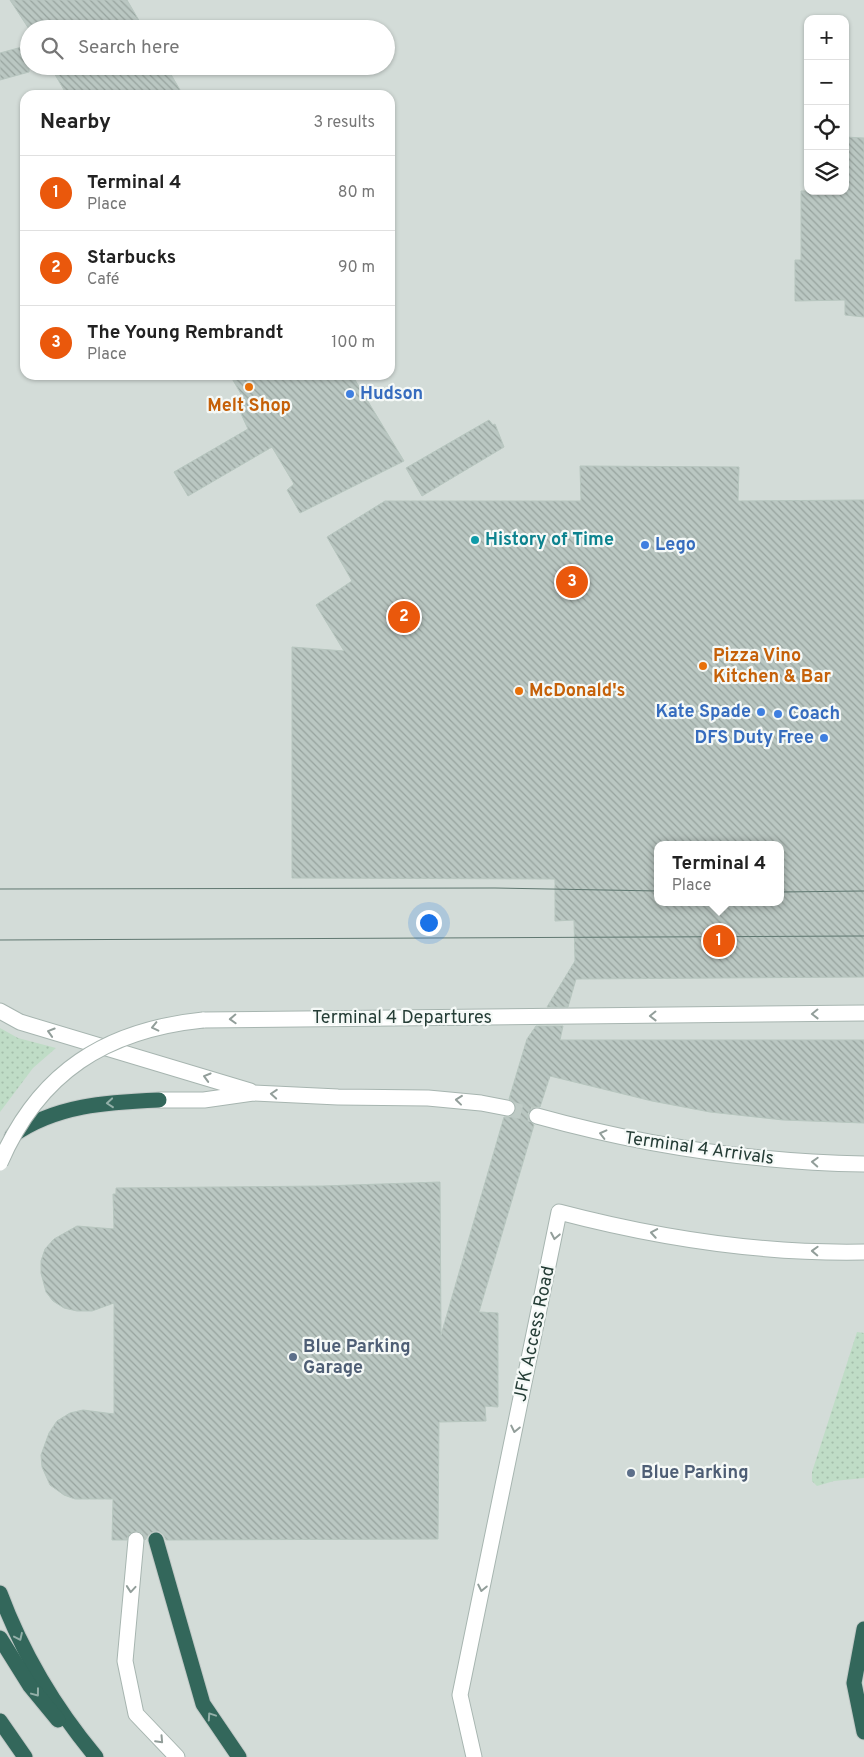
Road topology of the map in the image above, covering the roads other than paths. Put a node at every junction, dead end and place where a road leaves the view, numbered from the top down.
1 (0, 1011) edge
2 (864, 1013) edge
3 (253, 1093) junction
4 (159, 1100) joint
5 (507, 1108) tunnel mouth
6 (537, 1116) tunnel mouth
7 (0, 1146) edge
8 (0, 1164) edge
9 (864, 1164) edge
10 (864, 1252) edge
11 (136, 1540) dead end
12 (156, 1540) dead end
13 (0, 1593) edge
14 (864, 1629) edge
15 (0, 1638) edge
16 (0, 1721) edge
17 (864, 1732) edge
18 (24, 1757) edge
19 (94, 1757) edge
20 (177, 1757) edge
21 (238, 1757) edge
22 (474, 1757) edge

3 -> 1 street
2 -> 8 street, Terminal 4 Departures, bridge
3 - 4 street
5 -> 3 street
4 -> 7 highway
9 -> 6 street, Terminal 4 Arrivals
10 -> 22 street, JFK Access Road
11 -> 20 street
21 -> 12 highway
13 -> 19 highway
14 - 17 highway
15 -> 19 highway
16 - 18 highway

